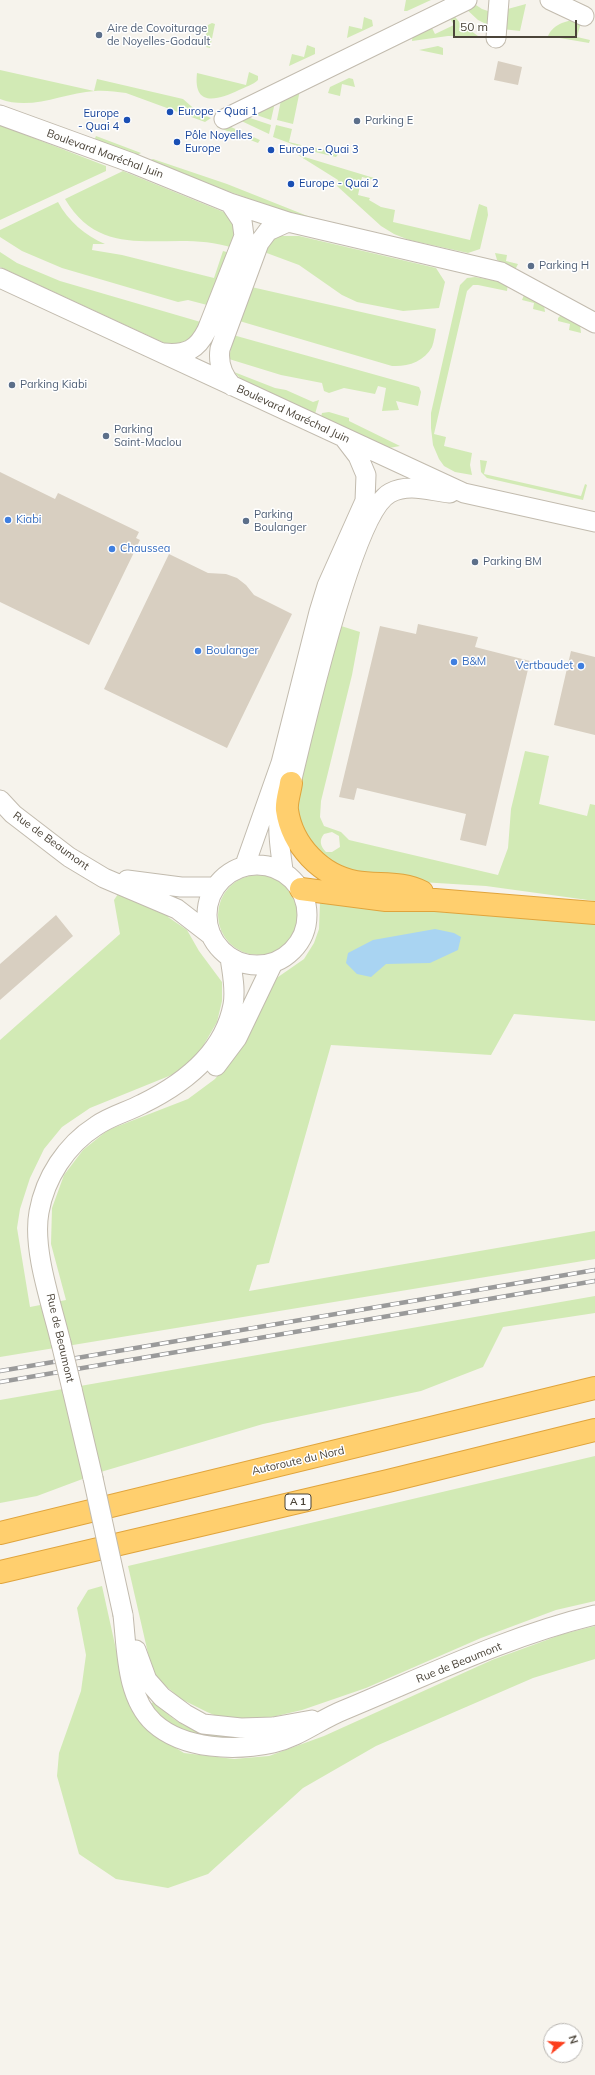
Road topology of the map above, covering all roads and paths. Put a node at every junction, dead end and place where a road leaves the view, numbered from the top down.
1 (467, 0) edge
2 (499, 0) edge
3 (550, 0) edge
4 (584, 16) dead end
5 (496, 38) dead end
6 (0, 115) edge
7 (224, 119) dead end
8 (230, 203) junction
9 (288, 222) junction
10 (0, 278) edge
11 (595, 323) edge
12 (162, 353) junction
13 (232, 386) junction
14 (343, 437) junction
15 (464, 493) junction
16 (595, 522) edge
17 (291, 783) junction
18 (0, 800) edge
19 (244, 865) junction
20 (283, 870) junction
21 (104, 878) junction
22 (215, 887) junction
23 (301, 889) junction
24 (435, 900) junction
25 (595, 913) edge
26 (212, 936) junction
27 (230, 957) junction
28 (273, 963) junction
29 (142, 1105) junction
30 (595, 1388) edge
31 (595, 1430) edge
32 (0, 1533) edge
33 (0, 1572) edge
34 (123, 1615) junction
35 (595, 1615) edge
36 (325, 1717) junction

1 - 7 street
2 - 5 street
3 - 4 street
6 - 8 street, Boulevard Maréchal Juin
8 - 9 street, Boulevard Maréchal Juin
8 - 12 street
9 - 11 street, Boulevard Maréchal Juin
9 - 13 street
10 - 12 street, Boulevard Maréchal Juin
12 - 13 street, Boulevard Maréchal Juin
13 - 14 street, Boulevard Maréchal Juin
14 - 15 street, Boulevard Maréchal Juin
14 - 19 street
15 - 16 street, Boulevard Maréchal Juin
15 - 17 street
17 - 20 street
17 - 24 highway
18 - 21 street, Rue de Beaumont
19 - 20 street
19 - 22 street
20 - 23 street
21 - 22 street, Rue de Beaumont
21 - 26 street, Rue de Beaumont
22 - 26 street
23 - 24 highway
23 - 28 street
24 - 25 highway
26 - 27 street
27 - 28 street
27 - 29 street, Rue de Beaumont
28 - 29 street, Rue de Beaumont
29 - 34 street, Rue de Beaumont, bridge
30 - 32 highway, Autoroute du Nord
31 - 33 highway, A 1
34 - 36 street, Rue de Beaumont
34 - 36 street, Rue de Beaumont
35 - 36 street, Rue de Beaumont

